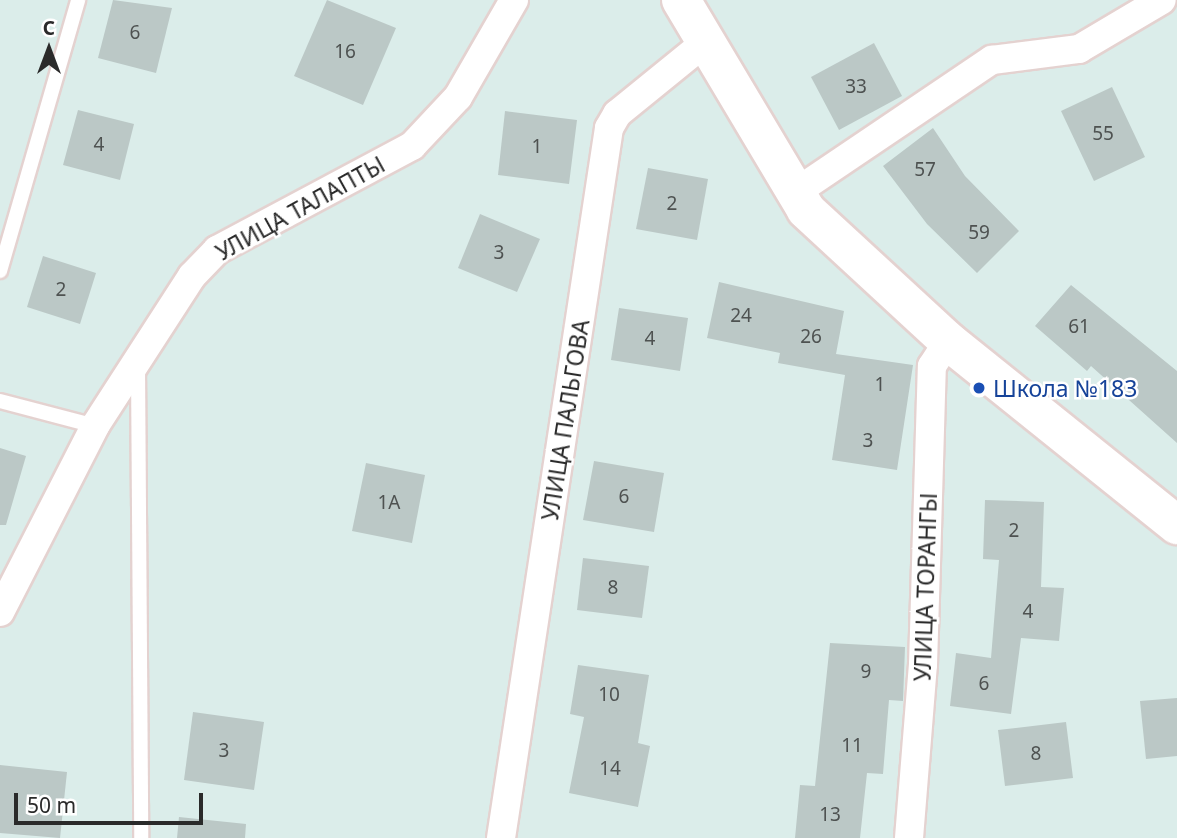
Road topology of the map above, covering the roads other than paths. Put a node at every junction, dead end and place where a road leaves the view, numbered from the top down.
1 (78, 0) edge
2 (514, 0) edge
3 (681, 0) edge
4 (1163, 0) edge
5 (703, 44) junction
6 (793, 194) junction
7 (0, 271) edge
8 (948, 341) junction
9 (138, 363) junction
10 (0, 401) edge
11 (95, 426) junction
12 (1177, 525) edge
13 (0, 612) edge
14 (141, 838) edge
15 (501, 838) edge
16 (909, 838) edge

1 - 7 lane
2 - 9 street, УЛИЦА ТАЛАПТЫ
3 - 5 street
4 - 6 street
5 - 6 street
5 - 15 street, УЛИЦА ПАЛЬГОВА
6 - 8 street
8 - 12 street
8 - 16 street, УЛИЦА ТОРАНГЫ
9 - 11 street, УЛИЦА ТАЛАПТЫ
9 - 14 lane
10 - 11 lane
11 - 13 street, УЛИЦА ТАЛАПТЫ

